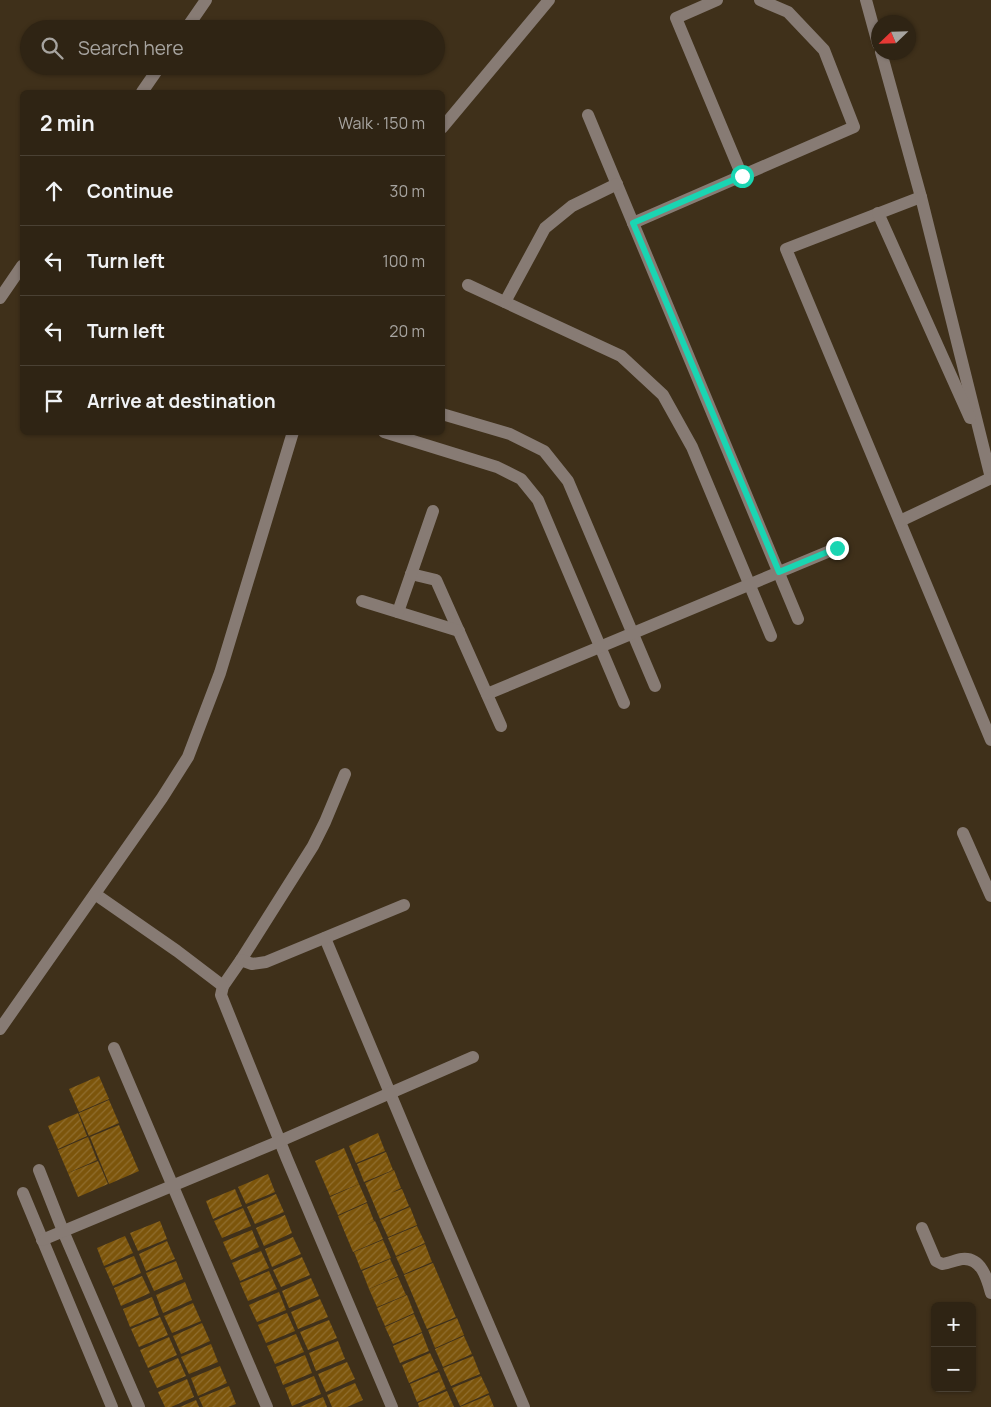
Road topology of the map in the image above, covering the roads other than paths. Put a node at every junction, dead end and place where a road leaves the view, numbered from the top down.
1 (206, 0) edge
2 (550, 0) edge
3 (717, 0) edge
4 (760, 0) edge
5 (866, 0) edge
6 (871, 18) edge
7 (192, 20) edge
8 (883, 60) edge
9 (154, 75) edge
10 (143, 90) edge
11 (588, 115) dead end
12 (445, 124) edge
13 (742, 176) junction
14 (617, 184) junction
15 (921, 197) junction
16 (878, 214) junction
17 (633, 223) junction
18 (20, 269) edge
19 (468, 285) dead end
20 (0, 298) edge
21 (505, 302) junction
22 (445, 415) edge
23 (292, 435) edge
24 (394, 435) edge
25 (987, 447) edge
26 (991, 478) edge
27 (433, 511) dead end
28 (900, 521) junction
29 (837, 548) dead end
30 (779, 572) junction
31 (411, 574) junction
32 (750, 585) junction
33 (362, 601) dead end
34 (398, 612) junction
35 (798, 619) dead end
36 (459, 631) junction
37 (632, 634) junction
38 (771, 636) dead end
39 (600, 647) junction
40 (655, 686) dead end
41 (487, 694) junction
42 (624, 702) dead end
43 (500, 726) dead end
44 (991, 740) edge
45 (345, 774) dead end
46 (963, 833) dead end
47 (95, 894) junction
48 (991, 896) edge
49 (404, 905) dead end
50 (325, 938) junction
51 (242, 960) junction
52 (223, 986) junction
53 (0, 1030) edge
54 (114, 1048) dead end
55 (473, 1057) dead end
56 (390, 1093) junction
57 (280, 1141) junction
58 (39, 1170) dead end
59 (173, 1186) junction
60 (22, 1193) dead end
61 (922, 1228) dead end
62 (63, 1231) junction
63 (42, 1240) junction
64 (991, 1293) edge
65 (112, 1407) edge
66 (139, 1407) edge
67 (267, 1407) edge
68 (392, 1407) edge
69 (524, 1407) edge

1 - 7 street
2 - 12 street
3 - 13 street
4 - 13 street
5 - 6 street
8 - 15 street
9 - 10 street
11 - 14 street
13 - 17 street
14 - 17 street
14 - 21 street
15 - 16 street
15 - 25 street
16 - 25 street
16 - 28 street
17 - 30 street
18 - 20 street
19 - 21 street
21 - 32 street
22 - 37 street
23 - 47 street
24 - 39 street
25 - 26 street
26 - 28 street
27 - 31 street
28 - 44 street
29 - 30 street
30 - 32 street
30 - 35 street
31 - 34 street
31 - 36 street
32 - 37 street
32 - 38 street
33 - 34 street
34 - 36 street
36 - 41 street
37 - 39 street
37 - 40 street
39 - 41 street
39 - 42 street
41 - 43 street
45 - 51 street
46 - 48 street
47 - 52 street
47 - 53 street
49 - 50 street
50 - 51 street
50 - 56 street
51 - 52 street
52 - 57 street
54 - 59 street
55 - 56 street
56 - 57 street
56 - 69 street
57 - 59 street
57 - 68 street
58 - 62 street
59 - 62 street
59 - 67 street
60 - 63 street
61 - 64 street
62 - 63 street
62 - 66 street
63 - 65 street

